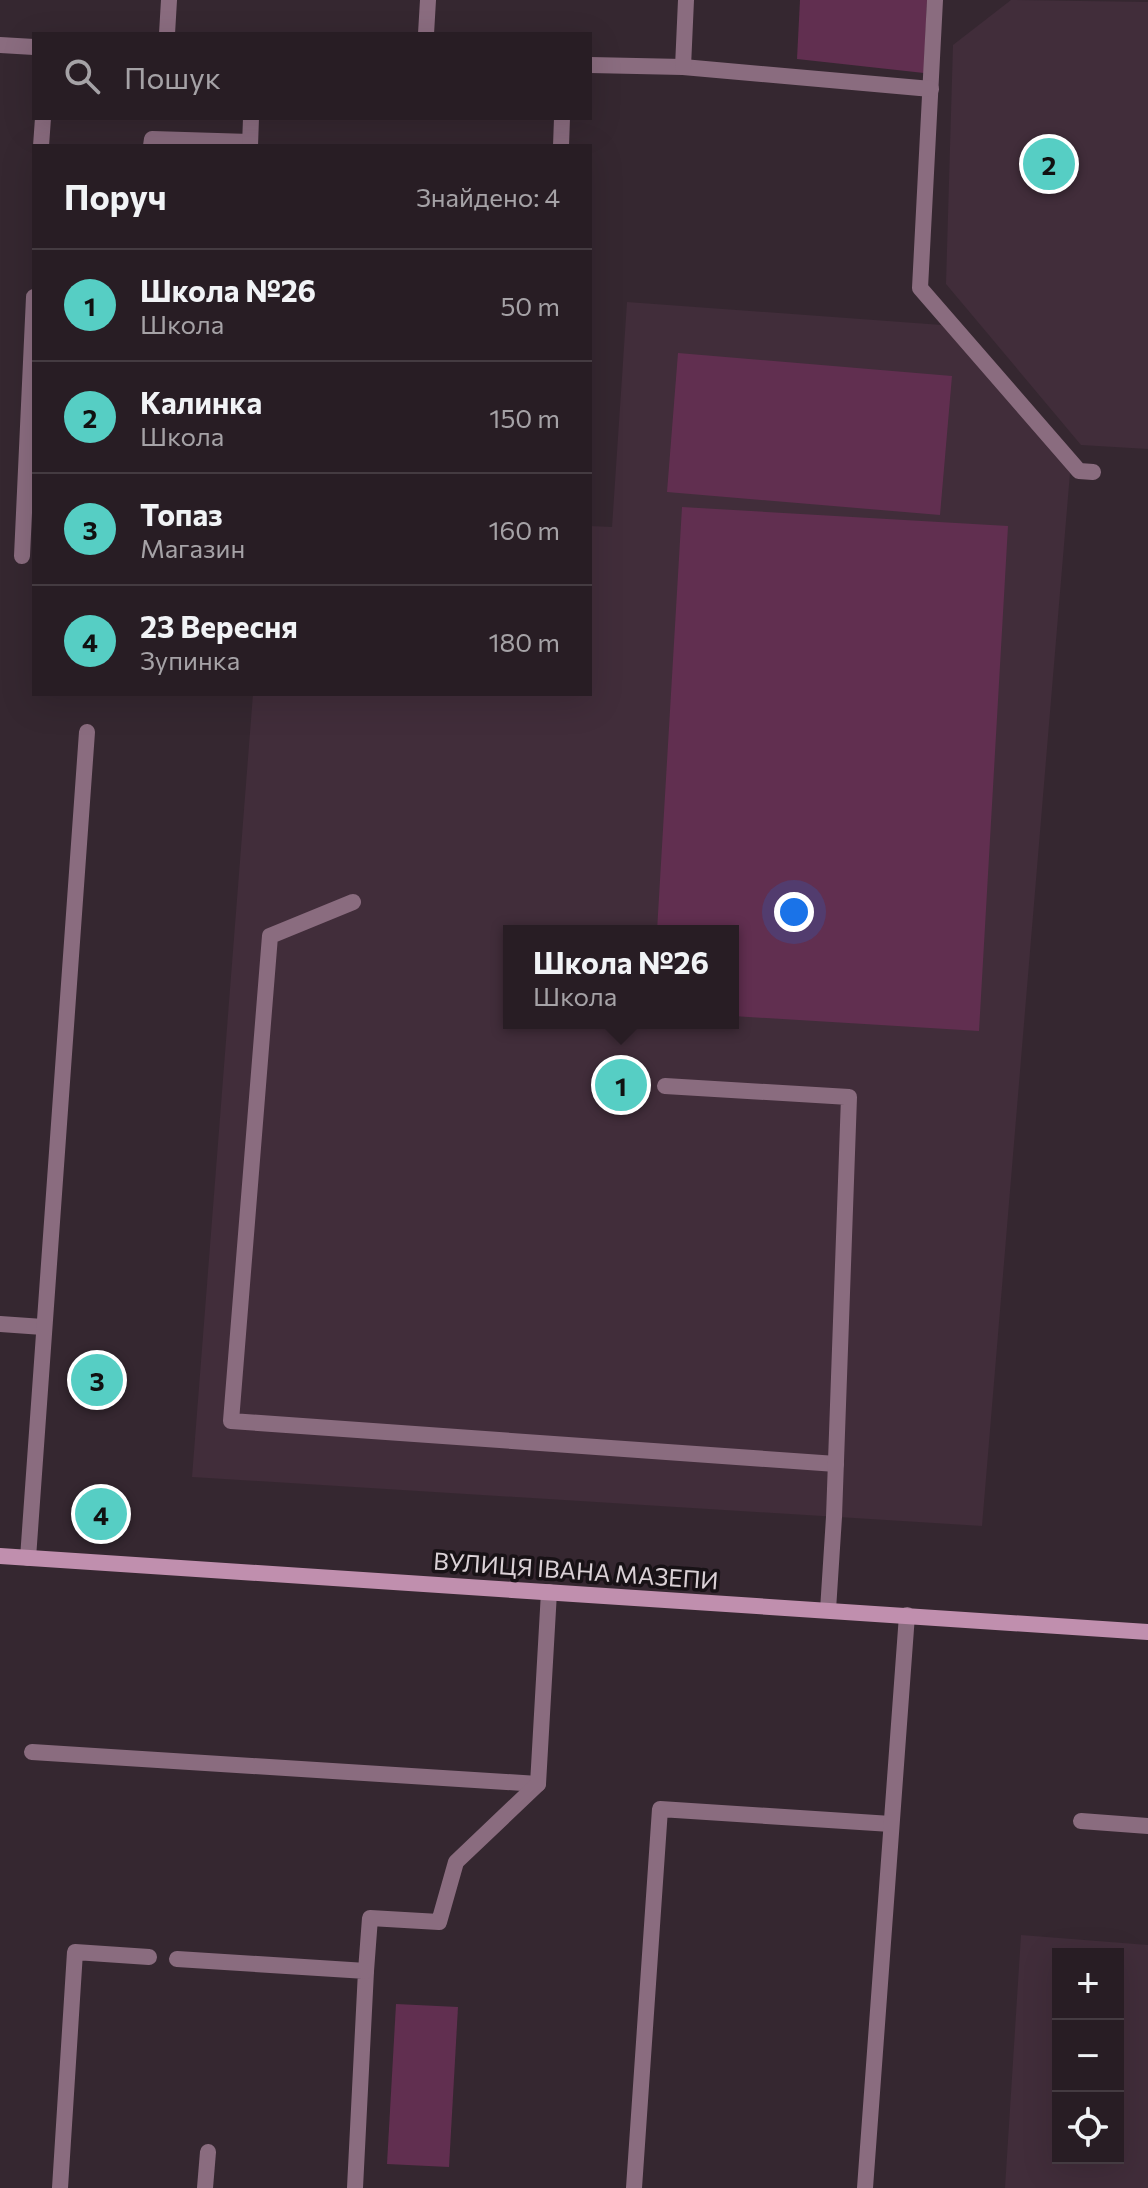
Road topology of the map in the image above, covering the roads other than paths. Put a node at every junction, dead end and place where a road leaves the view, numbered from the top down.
1 (169, 0) edge
2 (428, 0) edge
3 (686, 0) edge
4 (935, 0) edge
5 (167, 32) edge
6 (426, 32) edge
7 (0, 45) edge
8 (32, 47) edge
9 (592, 65) edge
10 (683, 67) junction
11 (931, 89) junction
12 (43, 120) edge
13 (251, 120) edge
14 (562, 120) edge
15 (41, 144) edge
16 (151, 144) edge
17 (250, 144) edge
18 (561, 144) edge
19 (32, 340) edge
20 (1093, 472) dead end
21 (22, 556) dead end
22 (87, 732) dead end
23 (353, 902) dead end
24 (665, 1086) dead end
25 (0, 1324) edge
26 (43, 1327) junction
27 (836, 1464) junction
28 (0, 1556) edge
29 (28, 1558) junction
30 (549, 1592) junction
31 (828, 1610) junction
32 (907, 1615) junction
33 (1148, 1632) edge
34 (32, 1752) dead end
35 (538, 1784) junction
36 (1081, 1821) dead end
37 (891, 1824) junction
38 (1148, 1826) edge
39 (149, 1957) dead end
40 (177, 1959) dead end
41 (366, 1971) junction
42 (208, 2152) dead end
43 (60, 2188) edge
44 (205, 2188) edge
45 (355, 2188) edge
46 (634, 2188) edge
47 (865, 2188) edge

1 - 5 lane
2 - 6 lane
3 - 10 lane
4 - 11 lane
7 - 8 lane
9 - 10 lane
10 - 11 lane
11 - 20 lane
12 - 15 lane
13 - 17 lane
14 - 18 lane
16 - 17 lane
19 - 21 lane
22 - 26 lane
23 - 27 lane
24 - 27 lane
25 - 26 lane
26 - 29 lane
27 - 31 lane
28 - 29 main road, ВУЛИЦЯ ІВАНА МАЗЕПИ
29 - 30 main road, ВУЛИЦЯ ІВАНА МАЗЕПИ
30 - 31 main road, ВУЛИЦЯ ІВАНА МАЗЕПИ
30 - 35 lane
31 - 32 main road, ВУЛИЦЯ ІВАНА МАЗЕПИ
32 - 33 main road, ВУЛИЦЯ ІВАНА МАЗЕПИ
32 - 37 lane
34 - 35 lane
35 - 41 lane
36 - 38 lane
37 - 46 lane
37 - 47 lane
39 - 43 lane
40 - 41 lane
41 - 45 lane
42 - 44 lane

